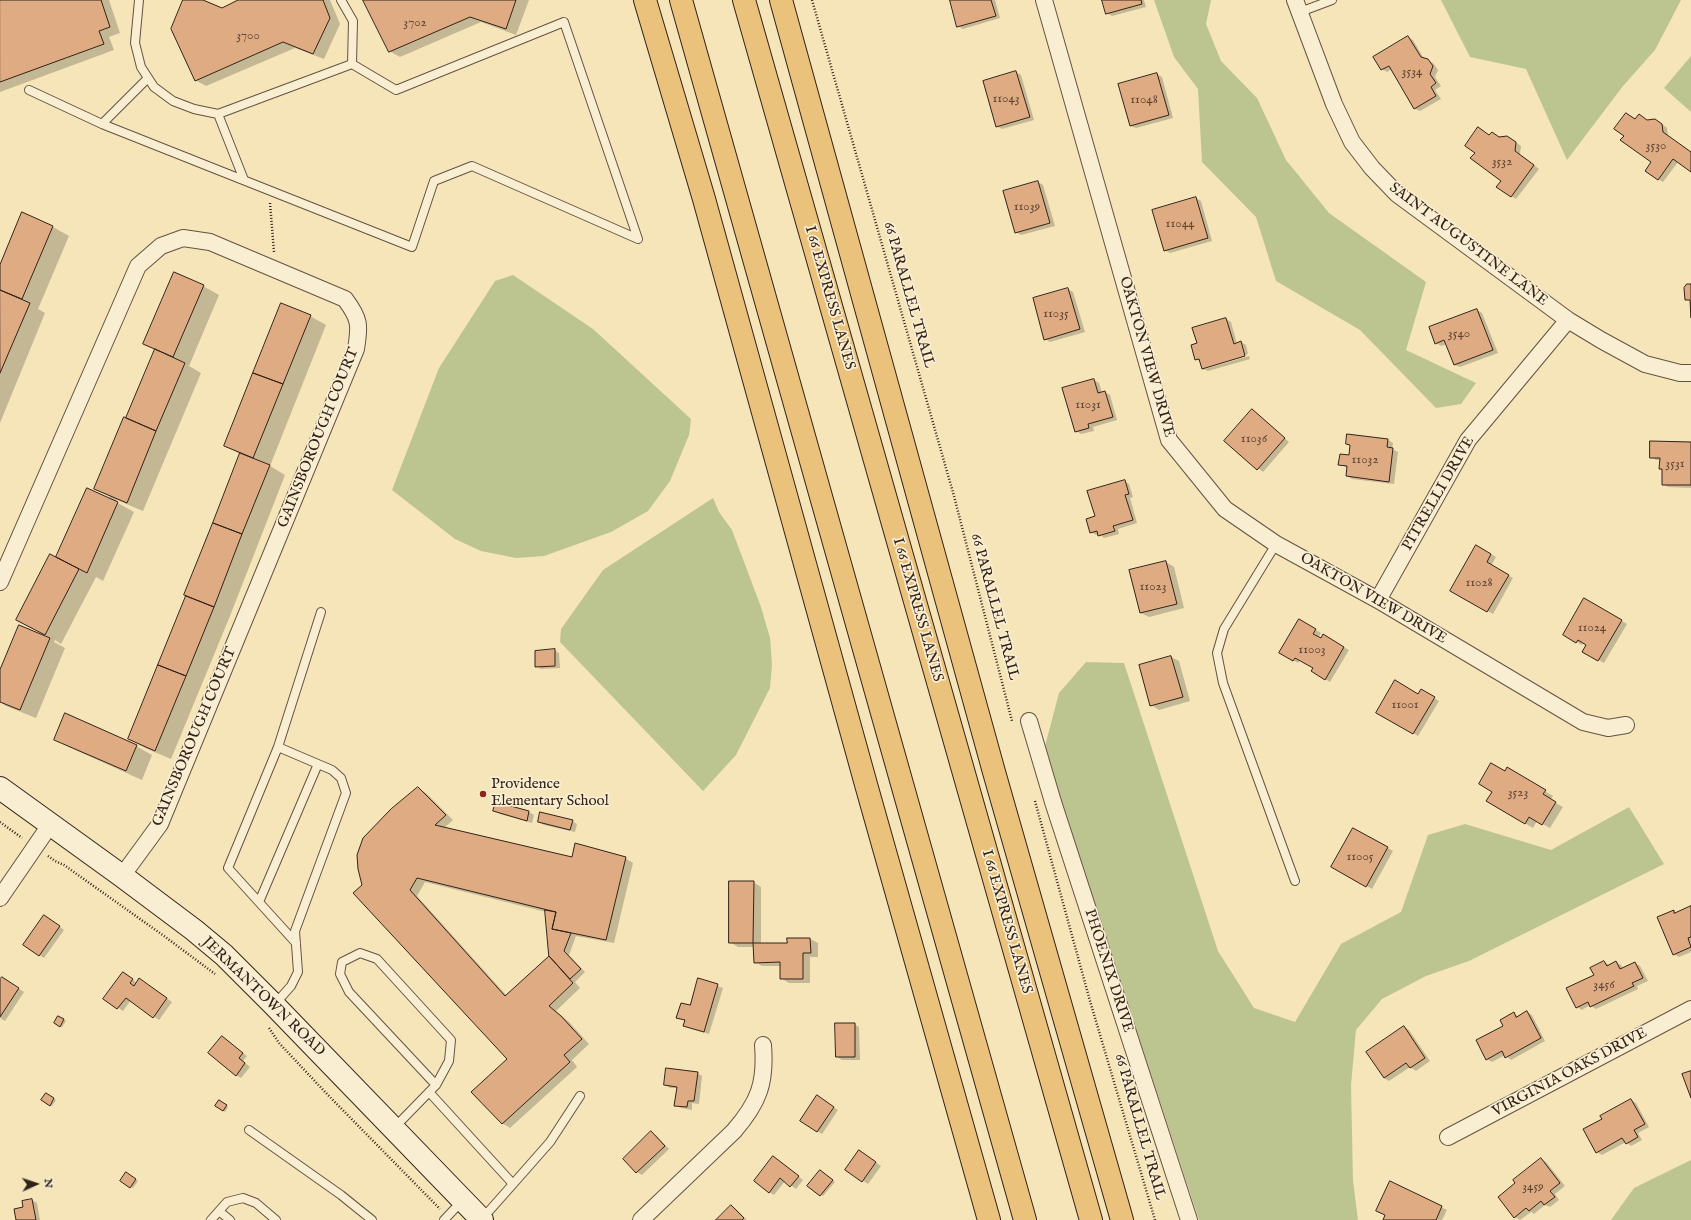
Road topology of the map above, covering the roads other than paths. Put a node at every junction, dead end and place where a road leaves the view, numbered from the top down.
1 (139, 0) edge
2 (341, 0) edge
3 (645, 0) edge
4 (681, 0) edge
5 (744, 0) edge
6 (781, 0) edge
7 (1044, 0) edge
8 (1332, 0) edge
9 (1298, 6) edge
10 (352, 64) junction
11 (148, 78) junction
12 (29, 90) dead end
13 (218, 114) junction
14 (102, 124) junction
15 (244, 180) junction
16 (1568, 320) junction
17 (1691, 373) edge
18 (1276, 544) junction
19 (0, 582) edge
20 (1378, 600) junction
21 (321, 612) dead end
22 (1029, 721) dead end
23 (1626, 725) dead end
24 (278, 747) junction
25 (318, 764) junction
26 (0, 788) edge
27 (50, 825) junction
28 (122, 876) junction
29 (1295, 881) dead end
30 (2, 890) edge
31 (259, 902) junction
32 (296, 943) junction
33 (1691, 1009) edge
34 (270, 1014) junction
35 (763, 1045) dead end
36 (436, 1085) junction
37 (429, 1092) junction
38 (580, 1096) dead end
39 (394, 1129) junction
40 (249, 1130) dead end
41 (1448, 1137) dead end
42 (513, 1184) junction
43 (462, 1200) junction
44 (219, 1211) junction
45 (446, 1218) edge
46 (211, 1220) edge
47 (230, 1220) edge
48 (276, 1220) edge
49 (372, 1220) edge
50 (481, 1220) edge
51 (641, 1220) edge
52 (989, 1220) edge
53 (1025, 1220) edge
54 (1091, 1220) edge
55 (1122, 1220) edge
56 (1189, 1220) edge

1 - 11 lane
2 - 10 lane
3 - 52 highway
4 - 53 highway
5 - 54 highway, I 66 EXPRESS LANES
6 - 55 highway
7 - 18 street, OAKTON VIEW DRIVE
8 - 9 lane
9 - 16 street, SAINT AUGUSTINE LANE
10 - 13 lane
10 - 15 lane
11 - 13 lane
11 - 14 lane
12 - 14 lane
13 - 15 lane
14 - 15 lane
16 - 17 street, SAINT AUGUSTINE LANE
16 - 20 street, PITRELLI DRIVE
18 - 20 street, OAKTON VIEW DRIVE
18 - 29 lane
19 - 28 street, GAINSBOROUGH COURT
20 - 23 street, OAKTON VIEW DRIVE
21 - 24 lane
22 - 56 street, PHOENIX DRIVE
24 - 25 lane
24 - 31 lane
25 - 31 lane
25 - 32 lane
26 - 27 main road, JERMANTOWN ROAD
27 - 28 main road, JERMANTOWN ROAD
27 - 30 street
28 - 34 main road, JERMANTOWN ROAD
31 - 32 lane
32 - 34 lane
33 - 41 street, VIRGINIA OAKS DRIVE
34 - 39 main road, JERMANTOWN ROAD
35 - 51 street
36 - 36 lane
36 - 37 lane
37 - 39 lane
37 - 42 lane
38 - 42 lane
39 - 43 main road, JERMANTOWN ROAD
40 - 49 lane
42 - 50 lane
43 - 45 lane
43 - 50 main road, JERMANTOWN ROAD
44 - 46 lane
44 - 47 lane
44 - 48 lane

